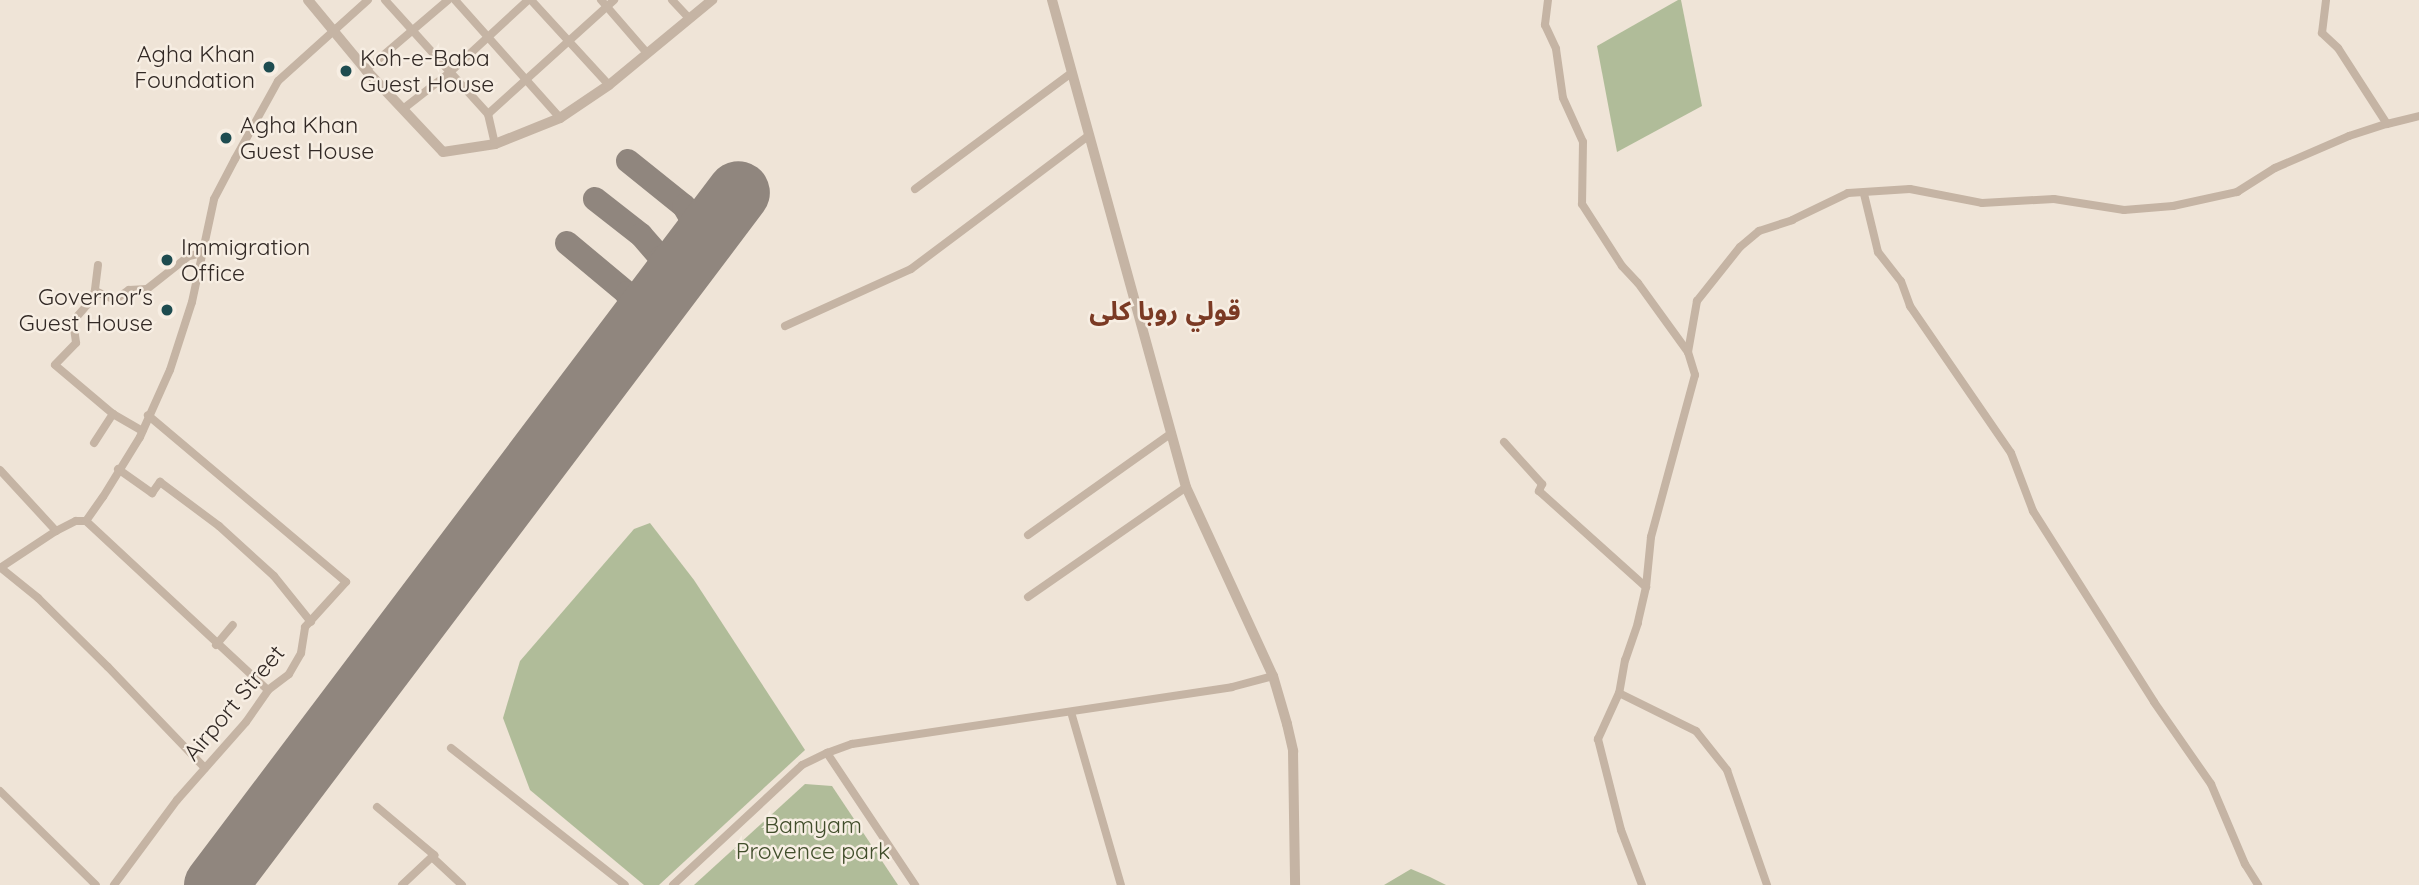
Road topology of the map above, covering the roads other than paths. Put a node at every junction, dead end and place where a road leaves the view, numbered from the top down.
1 (308, 0) edge
2 (368, 0) edge
3 (385, 0) edge
4 (448, 0) edge
5 (455, 0) edge
6 (530, 0) edge
7 (672, 0) edge
8 (712, 0) edge
9 (1052, 0) edge
10 (1548, 0) edge
11 (2326, 0) edge
12 (607, 2) edge
13 (688, 17) junction
14 (412, 31) junction
15 (334, 32) junction
16 (489, 37) junction
17 (569, 40) junction
18 (646, 52) junction
19 (366, 69) junction
20 (449, 73) junction
21 (1070, 74) junction
22 (524, 78) junction
23 (609, 85) junction
24 (403, 109) junction
25 (488, 114) junction
26 (2419, 116) edge
27 (560, 118) junction
28 (2387, 124) junction
29 (1088, 136) junction
30 (495, 145) junction
31 (915, 189) dead end
32 (1864, 194) junction
33 (202, 253) junction
34 (98, 265) dead end
35 (95, 291) junction
36 (785, 326) dead end
37 (1688, 352) junction
38 (113, 414) junction
39 (148, 415) junction
40 (142, 431) junction
41 (1170, 434) junction
42 (1504, 442) dead end
43 (94, 443) dead end
44 (0, 470) edge
45 (118, 470) junction
46 (1186, 487) junction
47 (86, 521) junction
48 (56, 531) junction
49 (1028, 535) dead end
50 (0, 568) edge
51 (1646, 587) junction
52 (1028, 597) dead end
53 (311, 622) junction
54 (233, 625) dead end
55 (216, 645) junction
56 (1273, 676) junction
57 (268, 690) junction
58 (1619, 693) junction
59 (1072, 712) junction
60 (451, 748) dead end
61 (827, 753) junction
62 (205, 768) junction
63 (0, 791) edge
64 (377, 807) dead end
65 (434, 855) junction
66 (623, 884) edge
67 (96, 885) edge
68 (114, 885) edge
69 (402, 885) edge
70 (462, 885) edge
71 (673, 885) edge
72 (915, 885) edge
73 (1121, 885) edge
74 (1296, 885) edge
75 (1642, 885) edge
76 (1767, 885) edge
77 (2258, 885) edge

1 - 15 street
2 - 15 street
3 - 14 street
4 - 14 street
5 - 16 street
6 - 16 street
6 - 17 street
7 - 13 street
8 - 13 street
9 - 21 street
10 - 37 street
11 - 28 street
12 - 17 street
12 - 18 street
13 - 18 street
14 - 19 street
14 - 20 street
15 - 19 street
15 - 33 street
16 - 20 street
16 - 22 street
17 - 22 street
17 - 23 street
18 - 23 street
19 - 24 street
20 - 24 street
20 - 25 street
21 - 29 street
21 - 31 street
22 - 25 street
22 - 27 street
23 - 27 street
24 - 30 street
25 - 30 street
26 - 28 street
27 - 30 street
28 - 32 street
29 - 36 street
29 - 41 street
32 - 37 street
32 - 77 street
33 - 35 street
33 - 39 street
34 - 35 street
35 - 38 street
37 - 51 street
38 - 40 street
38 - 43 street
39 - 40 street
39 - 53 street, Airport Street
40 - 45 street
41 - 46 street
41 - 49 street
42 - 51 street
44 - 48 street
45 - 47 street
45 - 53 street
46 - 52 street
46 - 56 street
47 - 48 street
47 - 55 street
48 - 50 street
50 - 62 street
51 - 58 street
53 - 57 street, Airport Street
54 - 55 street
55 - 57 street
56 - 59 street
56 - 74 street
57 - 62 street, Airport Street
58 - 75 street
58 - 76 street
59 - 61 street
59 - 73 street
60 - 66 street
61 - 71 street
61 - 72 street
62 - 68 street, Airport Street
63 - 67 street
64 - 65 street
65 - 69 street
65 - 70 street

